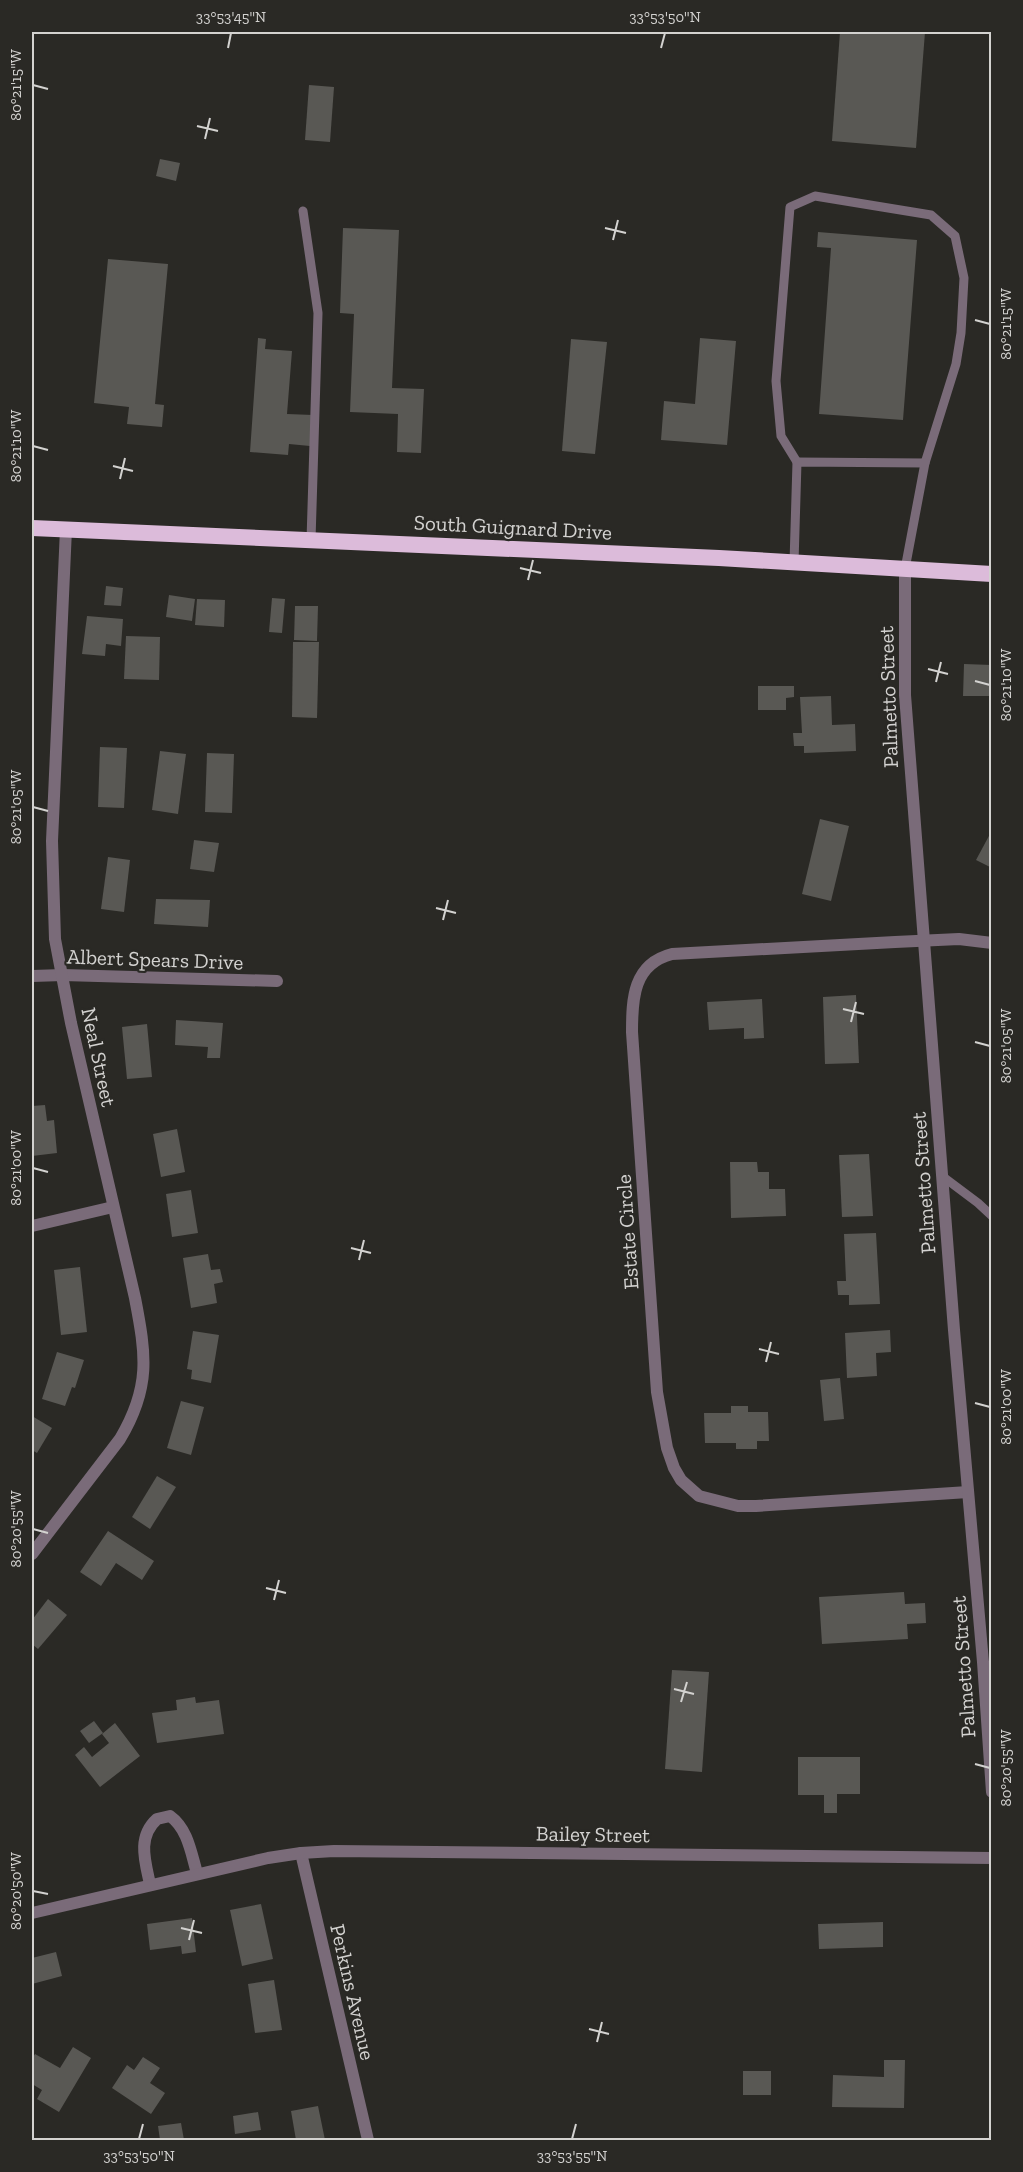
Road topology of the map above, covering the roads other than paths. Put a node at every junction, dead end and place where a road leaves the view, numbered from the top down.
1 (303, 211) dead end
2 (797, 462) junction
3 (925, 463) junction
4 (32, 528) edge
5 (66, 529) junction
6 (311, 540) junction
7 (794, 563) junction
8 (904, 570) junction
9 (992, 574) edge
10 (924, 941) junction
11 (992, 943) edge
12 (63, 975) junction
13 (32, 976) edge
14 (277, 981) dead end
15 (942, 1176) junction
16 (113, 1207) junction
17 (992, 1216) edge
18 (32, 1226) edge
19 (968, 1492) junction
20 (32, 1554) edge
21 (992, 1792) edge
22 (301, 1853) junction
23 (992, 1858) edge
24 (197, 1873) junction
25 (150, 1884) junction
26 (32, 1912) edge
27 (368, 2140) edge

1 - 6 lane
2 - 3 lane
2 - 3 lane
2 - 7 lane
3 - 8 lane
4 - 5 highway, South Guignard Drive
5 - 6 highway, South Guignard Drive
5 - 12 street, Neal Street
6 - 7 highway, South Guignard Drive
7 - 8 highway, South Guignard Drive
8 - 9 highway, South Guignard Drive
8 - 10 street, Palmetto Street
10 - 11 street, Estate Circle
10 - 15 street, Palmetto Street
10 - 19 street, Estate Circle
12 - 13 street, Albert Spears Drive
12 - 14 street, Albert Spears Drive
12 - 16 street, Neal Street
15 - 17 lane
15 - 19 street, Palmetto Street
16 - 18 street
16 - 20 street, Neal Street
19 - 21 street, Palmetto Street
22 - 23 street, Bailey Street
22 - 24 street, Bailey Street
22 - 27 street, Perkins Avenue
24 - 25 street, Bailey Street
24 - 25 street
25 - 26 street, Bailey Street

